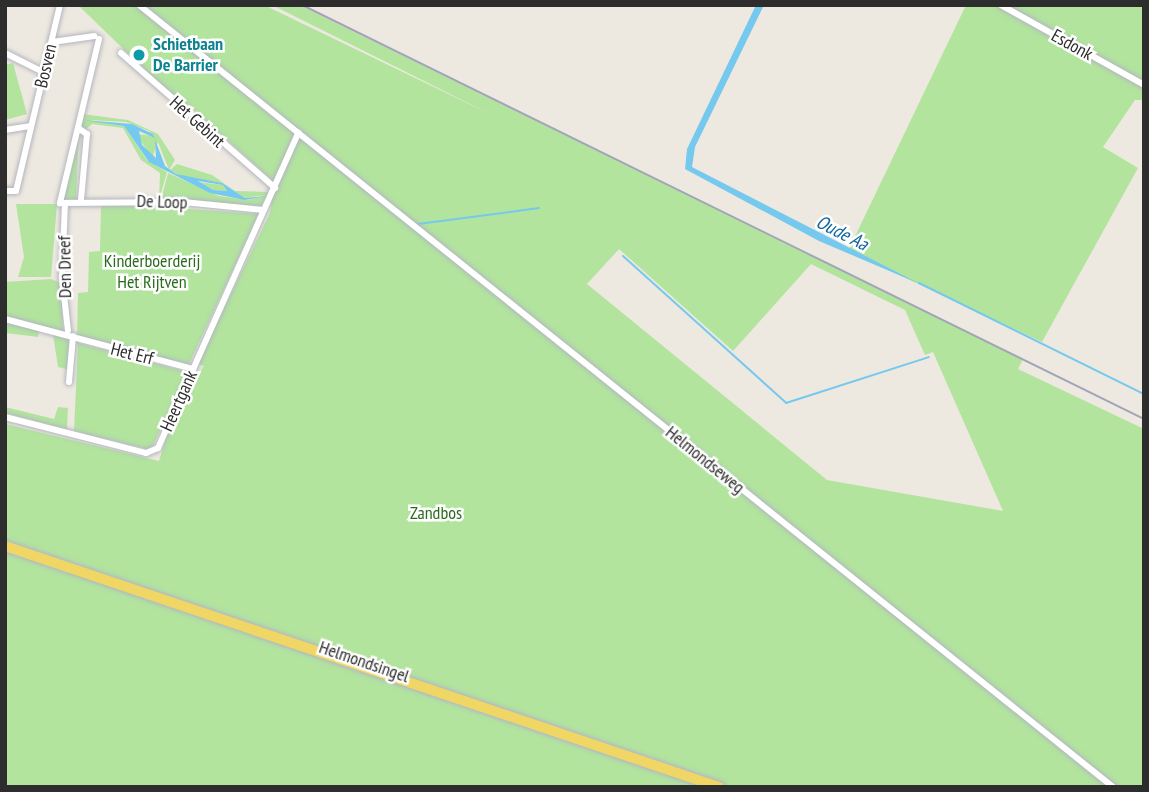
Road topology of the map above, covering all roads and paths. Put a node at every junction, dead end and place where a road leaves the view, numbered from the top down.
1 (60, 5) edge
2 (139, 5) edge
3 (1001, 5) edge
4 (52, 42) junction
5 (5, 53) edge
6 (121, 53) dead end
7 (45, 73) junction
8 (1144, 85) edge
9 (30, 127) junction
10 (78, 128) junction
11 (5, 130) edge
12 (298, 133) junction
13 (275, 188) junction
14 (5, 191) edge
15 (81, 200) junction
16 (63, 203) junction
17 (264, 210) junction
18 (5, 319) edge
19 (71, 334) junction
20 (192, 369) junction
21 (69, 382) dead end
22 (5, 417) edge
23 (5, 546) edge
24 (719, 787) edge
25 (1113, 787) edge

1 - 4 street, Bosven
2 - 12 street, Helmondseweg
3 - 8 street, Esdonk
4 - 7 street, Bosven
4 - 10 street, Den Dreef
5 - 7 street
6 - 13 street, Het Gebint
7 - 9 street, Bosven
9 - 11 street
9 - 14 street, Bosven
10 - 15 street, Den Dreef
10 - 16 street, Den Dreef
12 - 13 street
12 - 25 street, Helmondseweg
13 - 17 street
15 - 16 street, De Loop
15 - 17 street, De Loop
16 - 19 street, Den Dreef
17 - 20 street, Heertgank
18 - 19 street, Het Erf
19 - 20 street, Het Erf
19 - 21 street
20 - 22 street, Heertgank
23 - 24 main road, Helmondsingel

